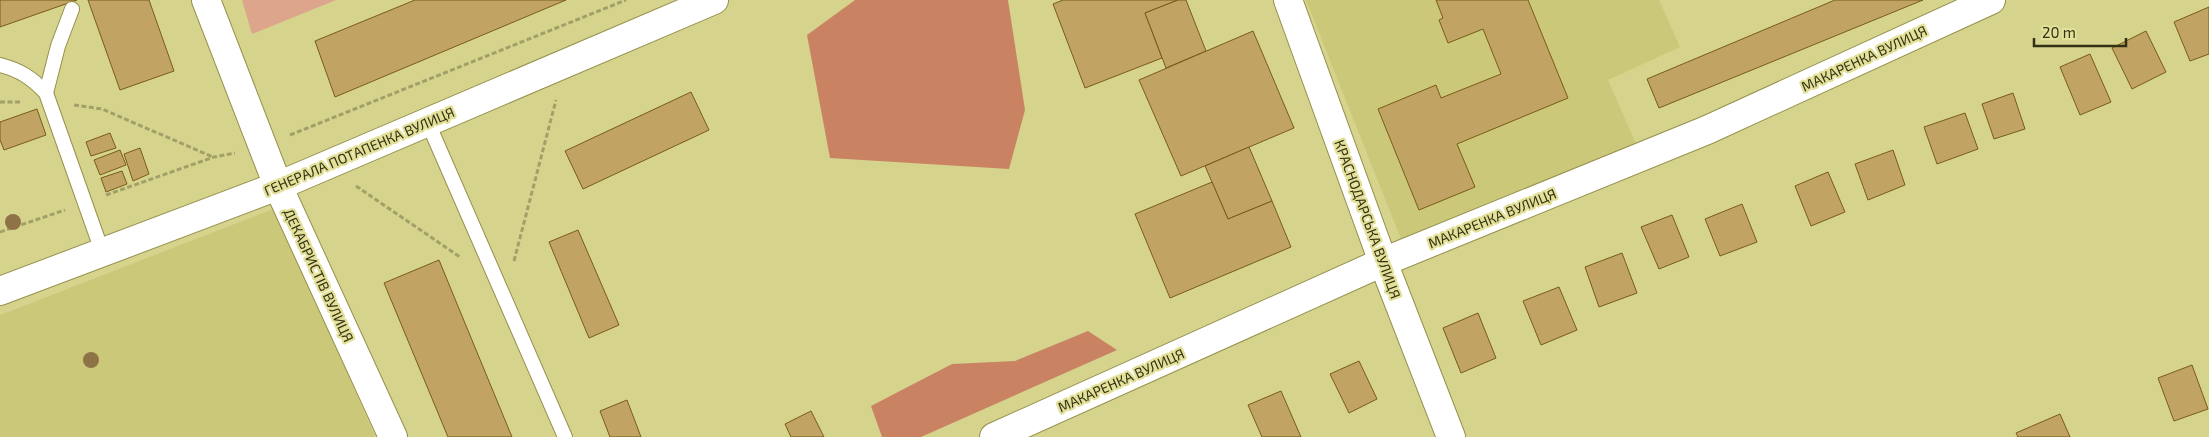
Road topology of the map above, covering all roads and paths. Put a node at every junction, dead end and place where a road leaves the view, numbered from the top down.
1 (206, 0) edge
2 (626, 0) edge
3 (714, 0) edge
4 (1288, 0) edge
5 (1992, 0) edge
6 (72, 9) dead end
7 (566, 63) junction
8 (0, 65) edge
9 (48, 97) junction
10 (428, 122) junction
11 (233, 144) dead end
12 (262, 147) junction
13 (214, 157) junction
14 (327, 165) junction
15 (278, 186) junction
16 (85, 203) junction
17 (0, 232) edge
18 (103, 254) junction
19 (1383, 262) junction
20 (498, 283) junction
21 (0, 291) edge
22 (504, 298) junction
23 (393, 437) edge
24 (565, 437) edge
25 (994, 437) edge
26 (1451, 437) edge

1 - 12 street, ДЕКАБРИСТІВ ВУЛИЦЯ
2 - 12 path
3 - 7 street, ГЕНЕРАЛА ПОТАПЕНКА ВУЛИЦЯ
4 - 19 street, КРАСНОДАРСЬКА ВУЛИЦЯ
5 - 19 street, МАКАРЕНКА ВУЛИЦЯ
6 - 9 lane
7 - 10 street, ГЕНЕРАЛА ПОТАПЕНКА ВУЛИЦЯ
7 - 22 path
8 - 9 lane
9 - 13 path
9 - 16 lane
10 - 14 street, ГЕНЕРАЛА ПОТАПЕНКА ВУЛИЦЯ
10 - 20 lane
11 - 13 path
12 - 15 street, ДЕКАБРИСТІВ ВУЛИЦЯ
13 - 16 path
14 - 15 street, ГЕНЕРАЛА ПОТАПЕНКА ВУЛИЦЯ
14 - 20 path
15 - 18 street, ГЕНЕРАЛА ПОТАПЕНКА ВУЛИЦЯ
15 - 23 street, ДЕКАБРИСТІВ ВУЛИЦЯ
16 - 17 path
16 - 18 lane
18 - 21 street, ГЕНЕРАЛА ПОТАПЕНКА ВУЛИЦЯ
19 - 25 street, МАКАРЕНКА ВУЛИЦЯ
19 - 26 street, КРАСНОДАРСЬКА ВУЛИЦЯ
20 - 22 lane
22 - 24 lane

